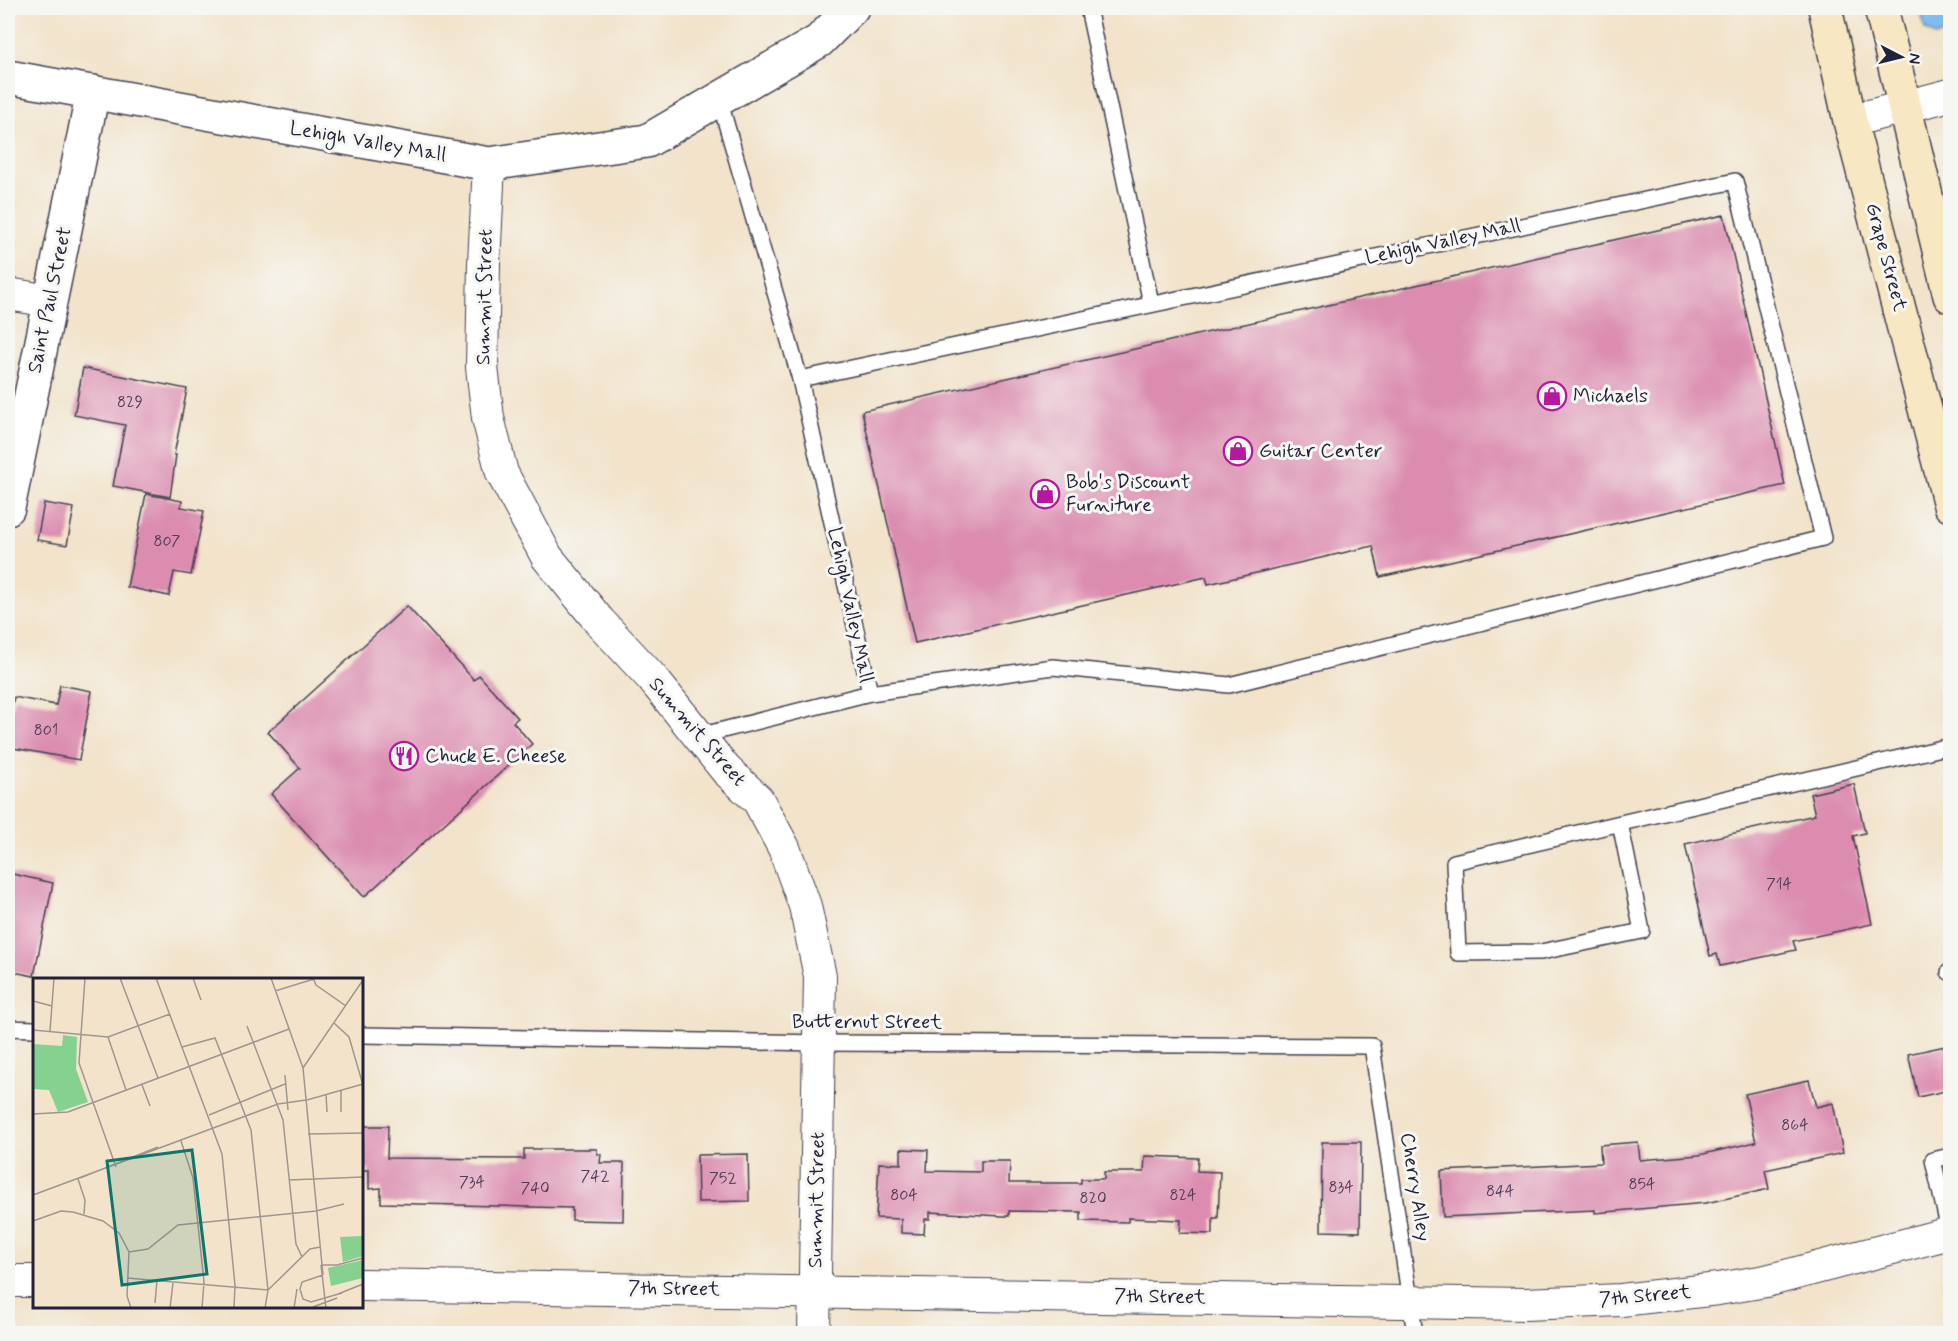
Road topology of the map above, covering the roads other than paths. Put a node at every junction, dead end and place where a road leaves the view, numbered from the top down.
1 (852, 8) edge
2 (1088, 8) edge
3 (1825, 8) edge
4 (1881, 8) edge
5 (8, 77) edge
6 (93, 92) junction
7 (1950, 95) edge
8 (719, 99) junction
9 (1904, 107) junction
10 (1850, 121) junction
11 (489, 164) junction
12 (8, 294) edge
13 (1950, 296) edge
14 (50, 302) junction
15 (1151, 303) junction
16 (800, 379) junction
17 (1950, 505) edge
18 (8, 508) edge
19 (870, 693) junction
20 (699, 736) junction
21 (1950, 746) edge
22 (1620, 823) junction
23 (8, 1029) edge
24 (33, 1029) edge
25 (363, 1035) edge
26 (820, 1043) junction
27 (1372, 1046) joint
28 (1950, 1156) edge
29 (1950, 1234) edge
30 (8, 1281) edge
31 (33, 1281) edge
32 (363, 1285) edge
33 (815, 1291) junction
34 (1411, 1302) junction
35 (814, 1334) edge
36 (1415, 1334) edge

1 - 8 street, Lehigh Valley Mall
2 - 15 lane
3 - 10 main road, Grape Street
4 - 9 main road
5 - 6 street, Lehigh Valley Mall
6 - 11 street, Lehigh Valley Mall
6 - 14 street, Saint Paul Street
7 - 9 street
8 - 11 street, Lehigh Valley Mall
8 - 16 lane, Lehigh Valley Mall
9 - 10 street
9 - 13 main road
10 - 17 main road, Grape Street
11 - 20 street, Summit Street
12 - 14 street
14 - 18 street, Saint Paul Street
15 - 16 lane, Lehigh Valley Mall
15 - 19 lane, Lehigh Valley Mall
16 - 19 lane, Lehigh Valley Mall
19 - 20 lane, Lehigh Valley Mall
20 - 26 street, Summit Street
21 - 22 lane
22 - 22 lane
23 - 24 lane
25 - 26 lane, Butternut Street
26 - 27 lane, Butternut Street
26 - 33 street, Summit Street
27 - 34 lane, Cherry Alley
28 - 29 lane
29 - 34 street, 7th Street
30 - 31 street
32 - 33 street, 7th Street
33 - 34 street, 7th Street
33 - 35 street, Summit Street
34 - 36 lane, Cherry Alley

